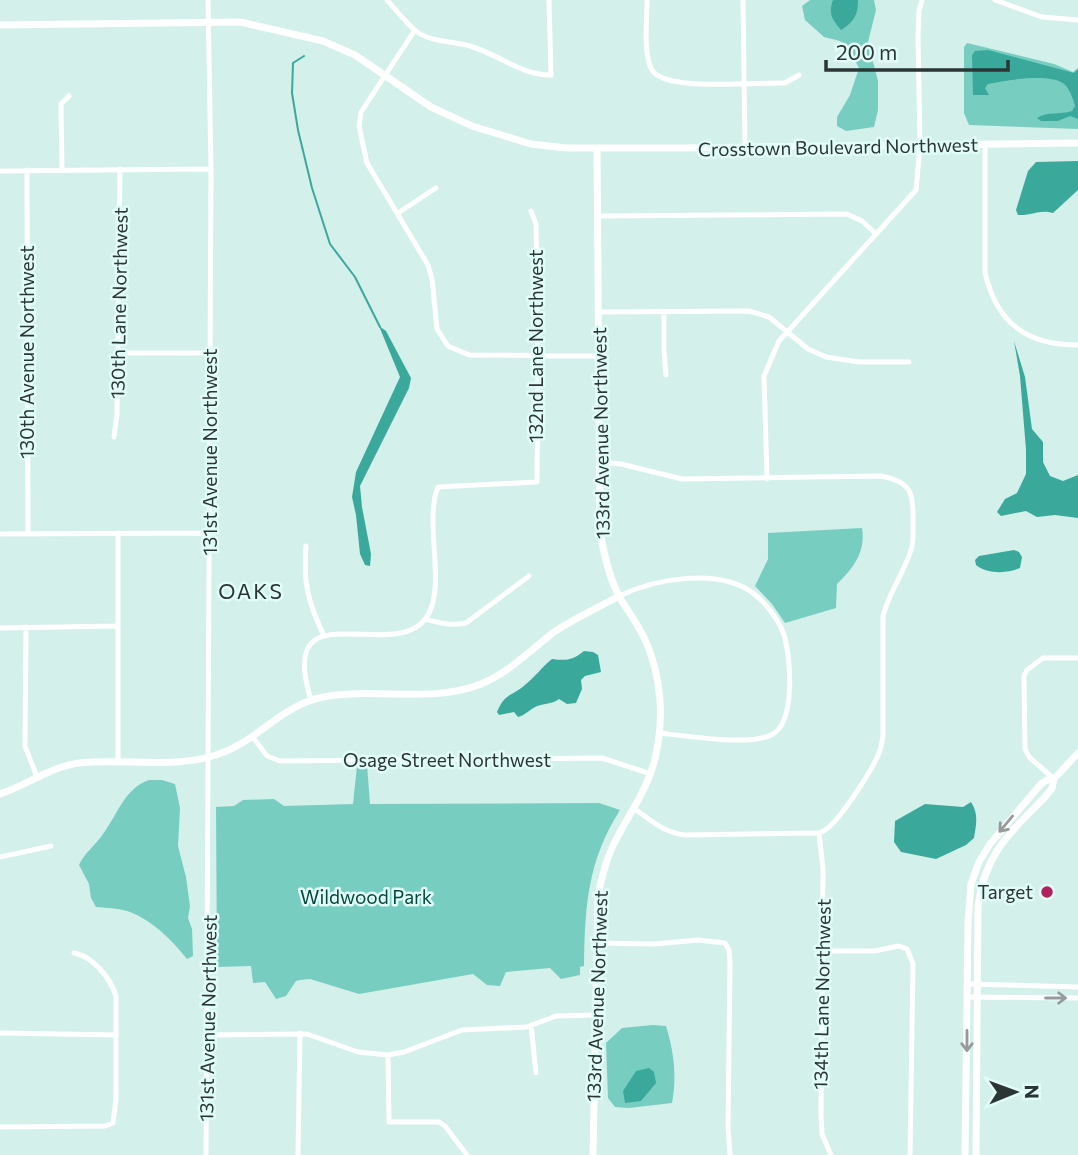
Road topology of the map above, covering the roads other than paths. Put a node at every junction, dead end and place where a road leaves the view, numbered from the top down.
1 (208, 0) edge
2 (387, 0) edge
3 (549, 0) edge
4 (647, 0) edge
5 (743, 0) edge
6 (922, 0) edge
7 (995, 0) edge
8 (1078, 20) edge
9 (208, 23) junction
10 (0, 25) edge
11 (415, 30) junction
12 (384, 74) junction
13 (799, 75) dead end
14 (744, 83) junction
15 (69, 96) dead end
16 (1078, 143) edge
17 (985, 145) junction
18 (920, 146) junction
19 (597, 148) junction
20 (745, 148) junction
21 (120, 169) junction
22 (211, 169) junction
23 (27, 170) junction
24 (62, 170) junction
25 (0, 171) edge
26 (436, 188) dead end
27 (531, 211) dead end
28 (398, 213) junction
29 (599, 216) junction
30 (876, 234) junction
31 (598, 312) junction
32 (664, 312) junction
33 (787, 332) junction
34 (1078, 345) edge
35 (118, 353) junction
36 (210, 353) junction
37 (538, 356) junction
38 (598, 356) junction
39 (909, 362) dead end
40 (666, 375) dead end
41 (114, 437) dead end
42 (599, 463) junction
43 (767, 479) junction
44 (118, 533) junction
45 (209, 533) junction
46 (0, 534) edge
47 (28, 534) junction
48 (306, 546) dead end
49 (529, 576) dead end
50 (619, 596) junction
51 (425, 619) junction
52 (118, 626) junction
53 (26, 627) junction
54 (0, 628) edge
55 (324, 636) junction
56 (1078, 658) edge
57 (311, 700) junction
58 (660, 733) junction
59 (252, 736) junction
60 (1078, 753) edge
61 (209, 757) junction
62 (118, 762) junction
63 (651, 774) junction
64 (37, 776) junction
65 (1054, 779) junction
66 (0, 794) edge
67 (635, 809) junction
68 (818, 833) junction
69 (51, 846) dead end
70 (0, 857) edge
71 (968, 923) junction
72 (978, 923) junction
73 (597, 943) junction
74 (823, 951) junction
75 (74, 953) dead end
76 (973, 984) junction
77 (1078, 987) edge
78 (968, 997) junction
79 (977, 997) junction
80 (1078, 998) edge
81 (595, 1015) junction
82 (531, 1025) junction
83 (0, 1033) edge
84 (300, 1033) junction
85 (116, 1035) junction
86 (208, 1035) junction
87 (388, 1055) junction
88 (536, 1073) dead end
89 (0, 1127) edge
90 (206, 1155) edge
91 (298, 1155) edge
92 (467, 1155) edge
93 (593, 1155) edge
94 (730, 1155) edge
95 (830, 1155) edge
96 (910, 1155) edge
97 (965, 1155) edge
98 (976, 1155) edge

1 - 9 street, 131st Avenue Northwest
2 - 11 street
3 - 11 street
4 - 14 street
5 - 14 street
6 - 18 street
7 - 8 street
9 - 10 street, Crosstown Boulevard Northwest
9 - 12 street, Crosstown Boulevard Northwest
9 - 22 street, 131st Avenue Northwest
11 - 12 street
12 - 19 street, Crosstown Boulevard Northwest
12 - 28 street
13 - 14 street
14 - 20 street
15 - 24 street
16 - 17 street, Crosstown Boulevard Northwest
17 - 18 street, Crosstown Boulevard Northwest
17 - 34 street
18 - 20 street, Crosstown Boulevard Northwest
18 - 30 street
19 - 20 street, Crosstown Boulevard Northwest
19 - 29 street, 133rd Avenue Northwest
21 - 22 street
21 - 24 street
21 - 35 street, 130th Lane Northwest
22 - 36 street, 131st Avenue Northwest
23 - 24 street
23 - 25 street
23 - 47 street, 130th Avenue Northwest
26 - 28 street
27 - 37 street, 132nd Lane Northwest
28 - 37 street
29 - 30 street
29 - 31 street, 133rd Avenue Northwest
30 - 33 street
31 - 32 street
31 - 38 street, 133rd Avenue Northwest
32 - 33 street
32 - 40 street
33 - 39 street
33 - 43 street
35 - 36 street
35 - 41 street, 130th Lane Northwest
36 - 45 street, 131st Avenue Northwest
37 - 38 street
37 - 51 street, 132nd Lane Northwest
38 - 42 street, 133rd Avenue Northwest
42 - 43 street
42 - 50 street, 133rd Avenue Northwest
43 - 68 street
44 - 45 street
44 - 47 street
44 - 52 street
45 - 61 street, 131st Avenue Northwest
46 - 47 street
48 - 55 street
49 - 51 street
50 - 57 street
50 - 58 street, 133rd Avenue Northwest
50 - 58 street
51 - 55 street
52 - 53 street
52 - 62 street
53 - 54 street
53 - 64 street
55 - 57 street
56 - 65 street
57 - 59 street
58 - 63 street, 133rd Avenue Northwest
59 - 61 street
59 - 63 street, Osage Street Northwest
60 - 65 street
61 - 62 street
61 - 86 street, 131st Avenue Northwest
62 - 64 street
63 - 67 street, 133rd Avenue Northwest
64 - 66 street
65 -> 71 street
65 - 72 street
67 - 68 street
67 - 73 street, 133rd Avenue Northwest
68 - 74 street, 134th Lane Northwest
69 - 70 street
71 - 72 street
71 - 76 street
72 - 76 street
73 - 81 street, 133rd Avenue Northwest
73 - 94 street
74 - 95 street, 134th Lane Northwest
74 - 96 street
75 - 85 street
76 - 77 street
76 - 78 street
76 - 79 street
78 - 79 street
78 -> 97 street
79 -> 80 street
79 - 98 street
81 - 82 street
81 - 93 street, 133rd Avenue Northwest
82 - 87 street
82 - 88 street
83 - 85 street
84 - 86 street
84 - 87 street
84 - 91 street
85 - 89 street
86 - 90 street, 131st Avenue Northwest
87 - 92 street

